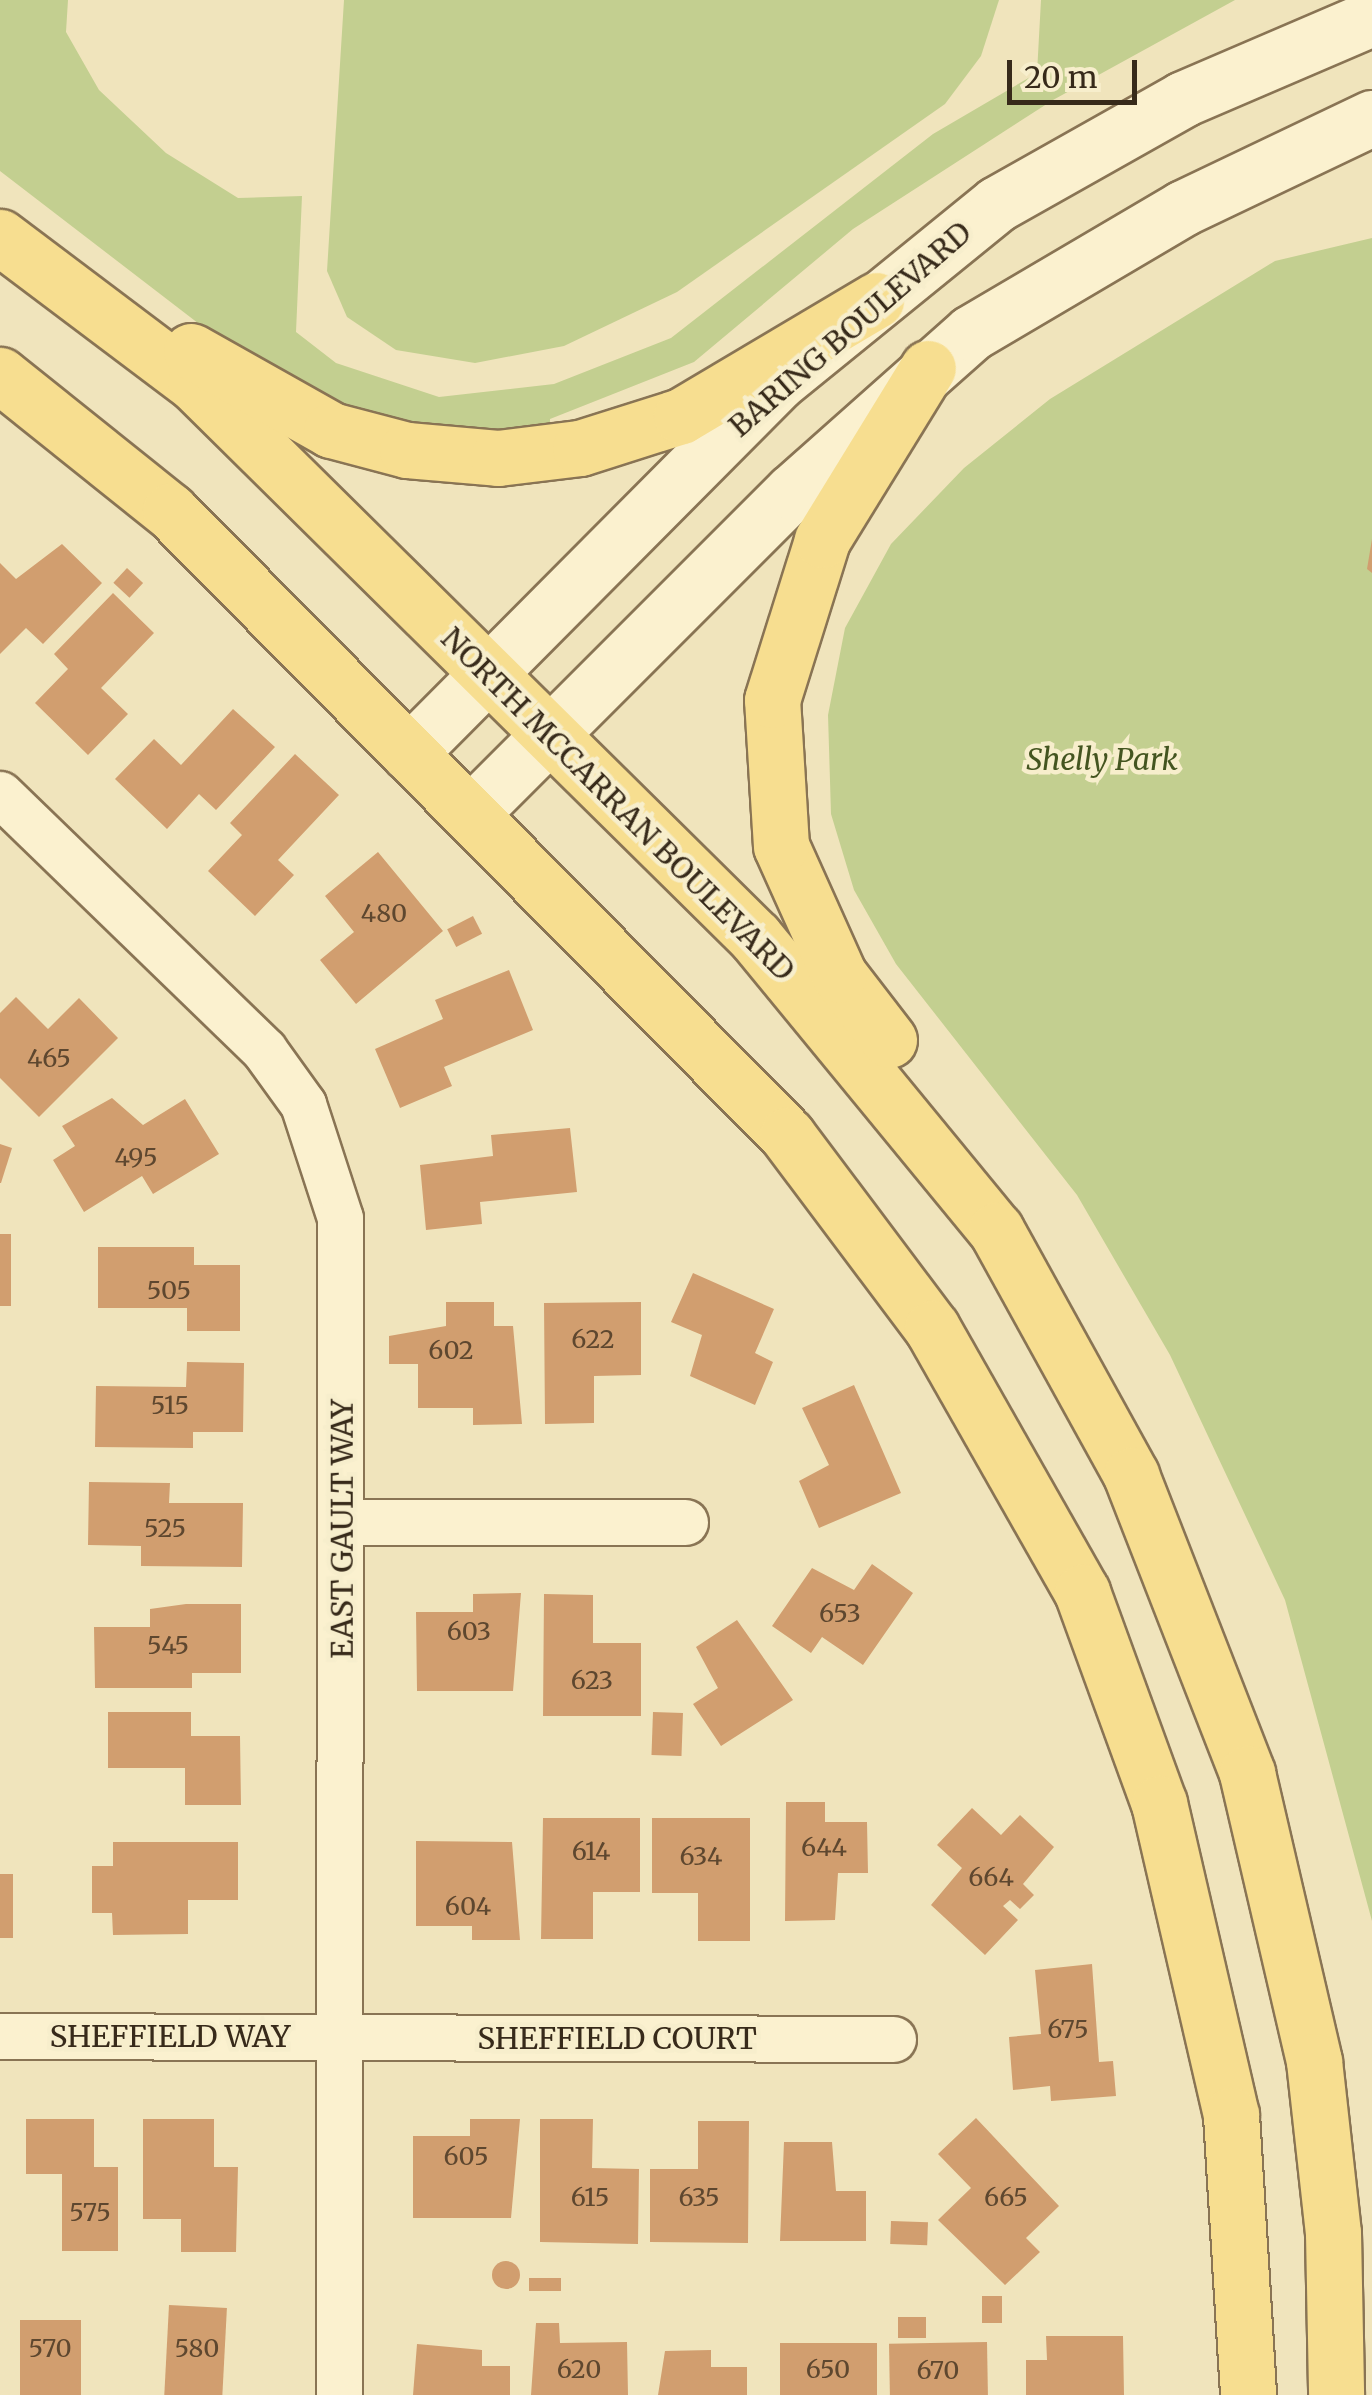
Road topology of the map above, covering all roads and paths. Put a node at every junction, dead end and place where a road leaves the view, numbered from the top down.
1 (1372, 18) edge
2 (1372, 118) edge
3 (0, 237) edge
4 (75, 289) junction
5 (876, 300) junction
6 (928, 368) junction
7 (0, 375) edge
8 (489, 673) junction
9 (551, 735) junction
10 (410, 753) junction
11 (0, 794) edge
12 (471, 813) junction
13 (996, 1230) junction
14 (342, 1522) junction
15 (685, 1522) dead end
16 (0, 2036) edge
17 (340, 2037) junction
18 (893, 2039) dead end
19 (340, 2395) edge
20 (1248, 2395) edge
21 (1336, 2395) edge

1 - 5 main road, BARING BOULEVARD
2 - 6 main road
3 - 4 main road, NORTH MCCARRAN BOULEVARD
4 - 5 main road
4 - 8 main road, NORTH MCCARRAN BOULEVARD
5 - 8 main road, BARING BOULEVARD
6 - 9 main road
6 - 13 main road
7 - 10 main road
8 - 9 main road, NORTH MCCARRAN BOULEVARD
8 - 10 main road, BARING BOULEVARD
9 - 12 main road
9 - 13 main road, NORTH MCCARRAN BOULEVARD
10 - 12 main road
11 - 14 street, EAST GAULT WAY
12 - 20 main road
13 - 21 main road, NORTH MCCARRAN BOULEVARD
14 - 15 street
14 - 17 street, EAST GAULT WAY
16 - 17 street, SHEFFIELD WAY
17 - 18 street, SHEFFIELD COURT
17 - 19 street, EAST GAULT WAY

